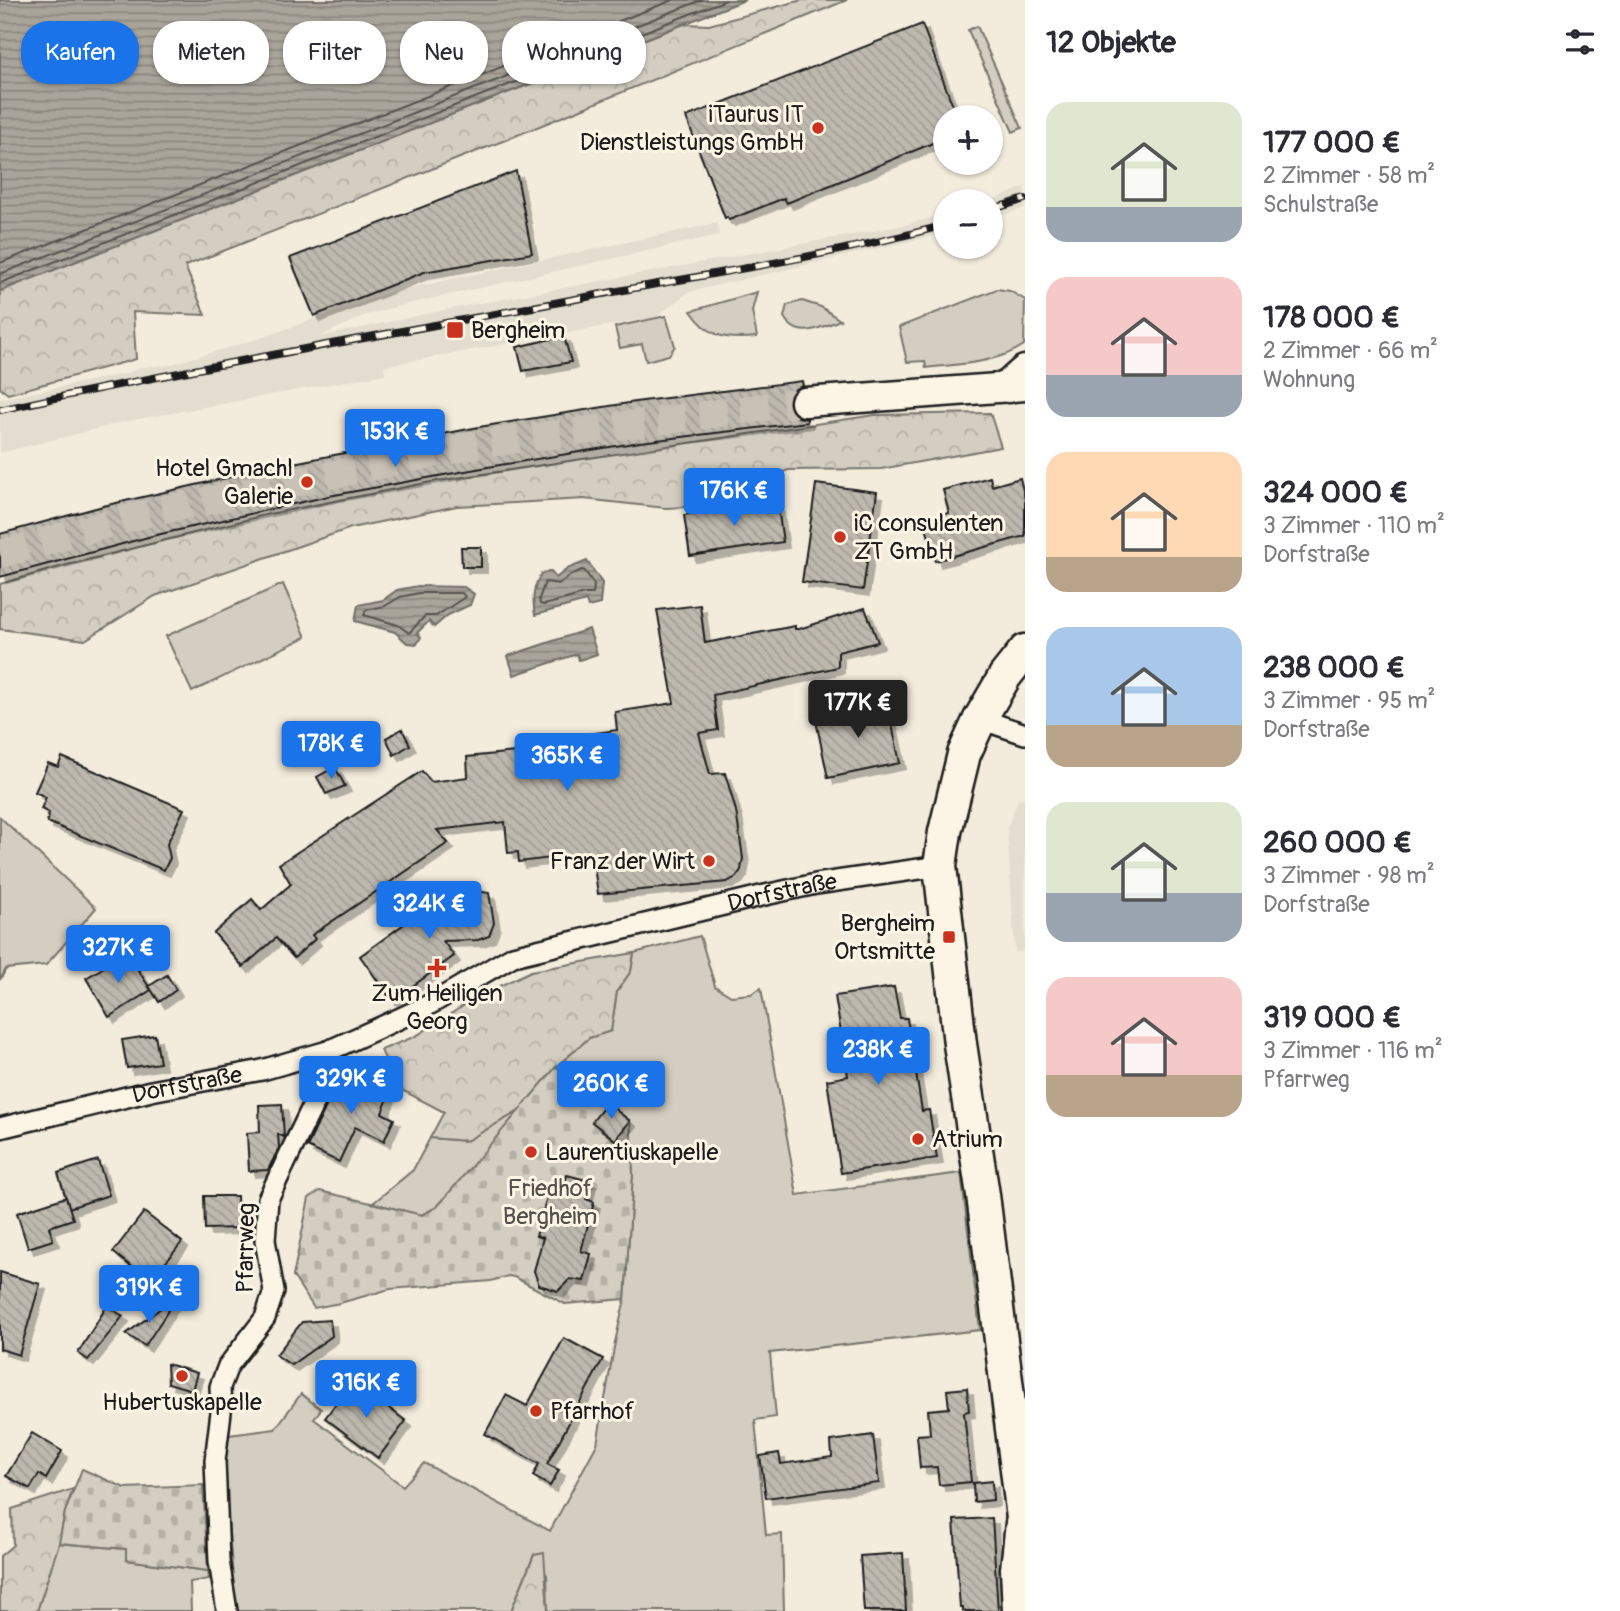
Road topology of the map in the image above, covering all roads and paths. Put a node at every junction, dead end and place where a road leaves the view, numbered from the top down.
1 (1020, 381) edge
2 (805, 402) tunnel mouth
3 (1025, 652) edge
4 (980, 719) junction
5 (1025, 734) edge
6 (940, 866) junction
7 (328, 1051) junction
8 (0, 1128) edge
9 (1024, 1528) edge
10 (227, 1611) edge
11 (1019, 1611) edge

1 - 2 main road
3 - 4 main road
4 - 5 street
4 - 6 main road
6 - 7 street, Dorfstraße
6 - 9 main road
7 - 8 street, Dorfstraße
7 - 10 street, Pfarrweg
9 - 11 main road

